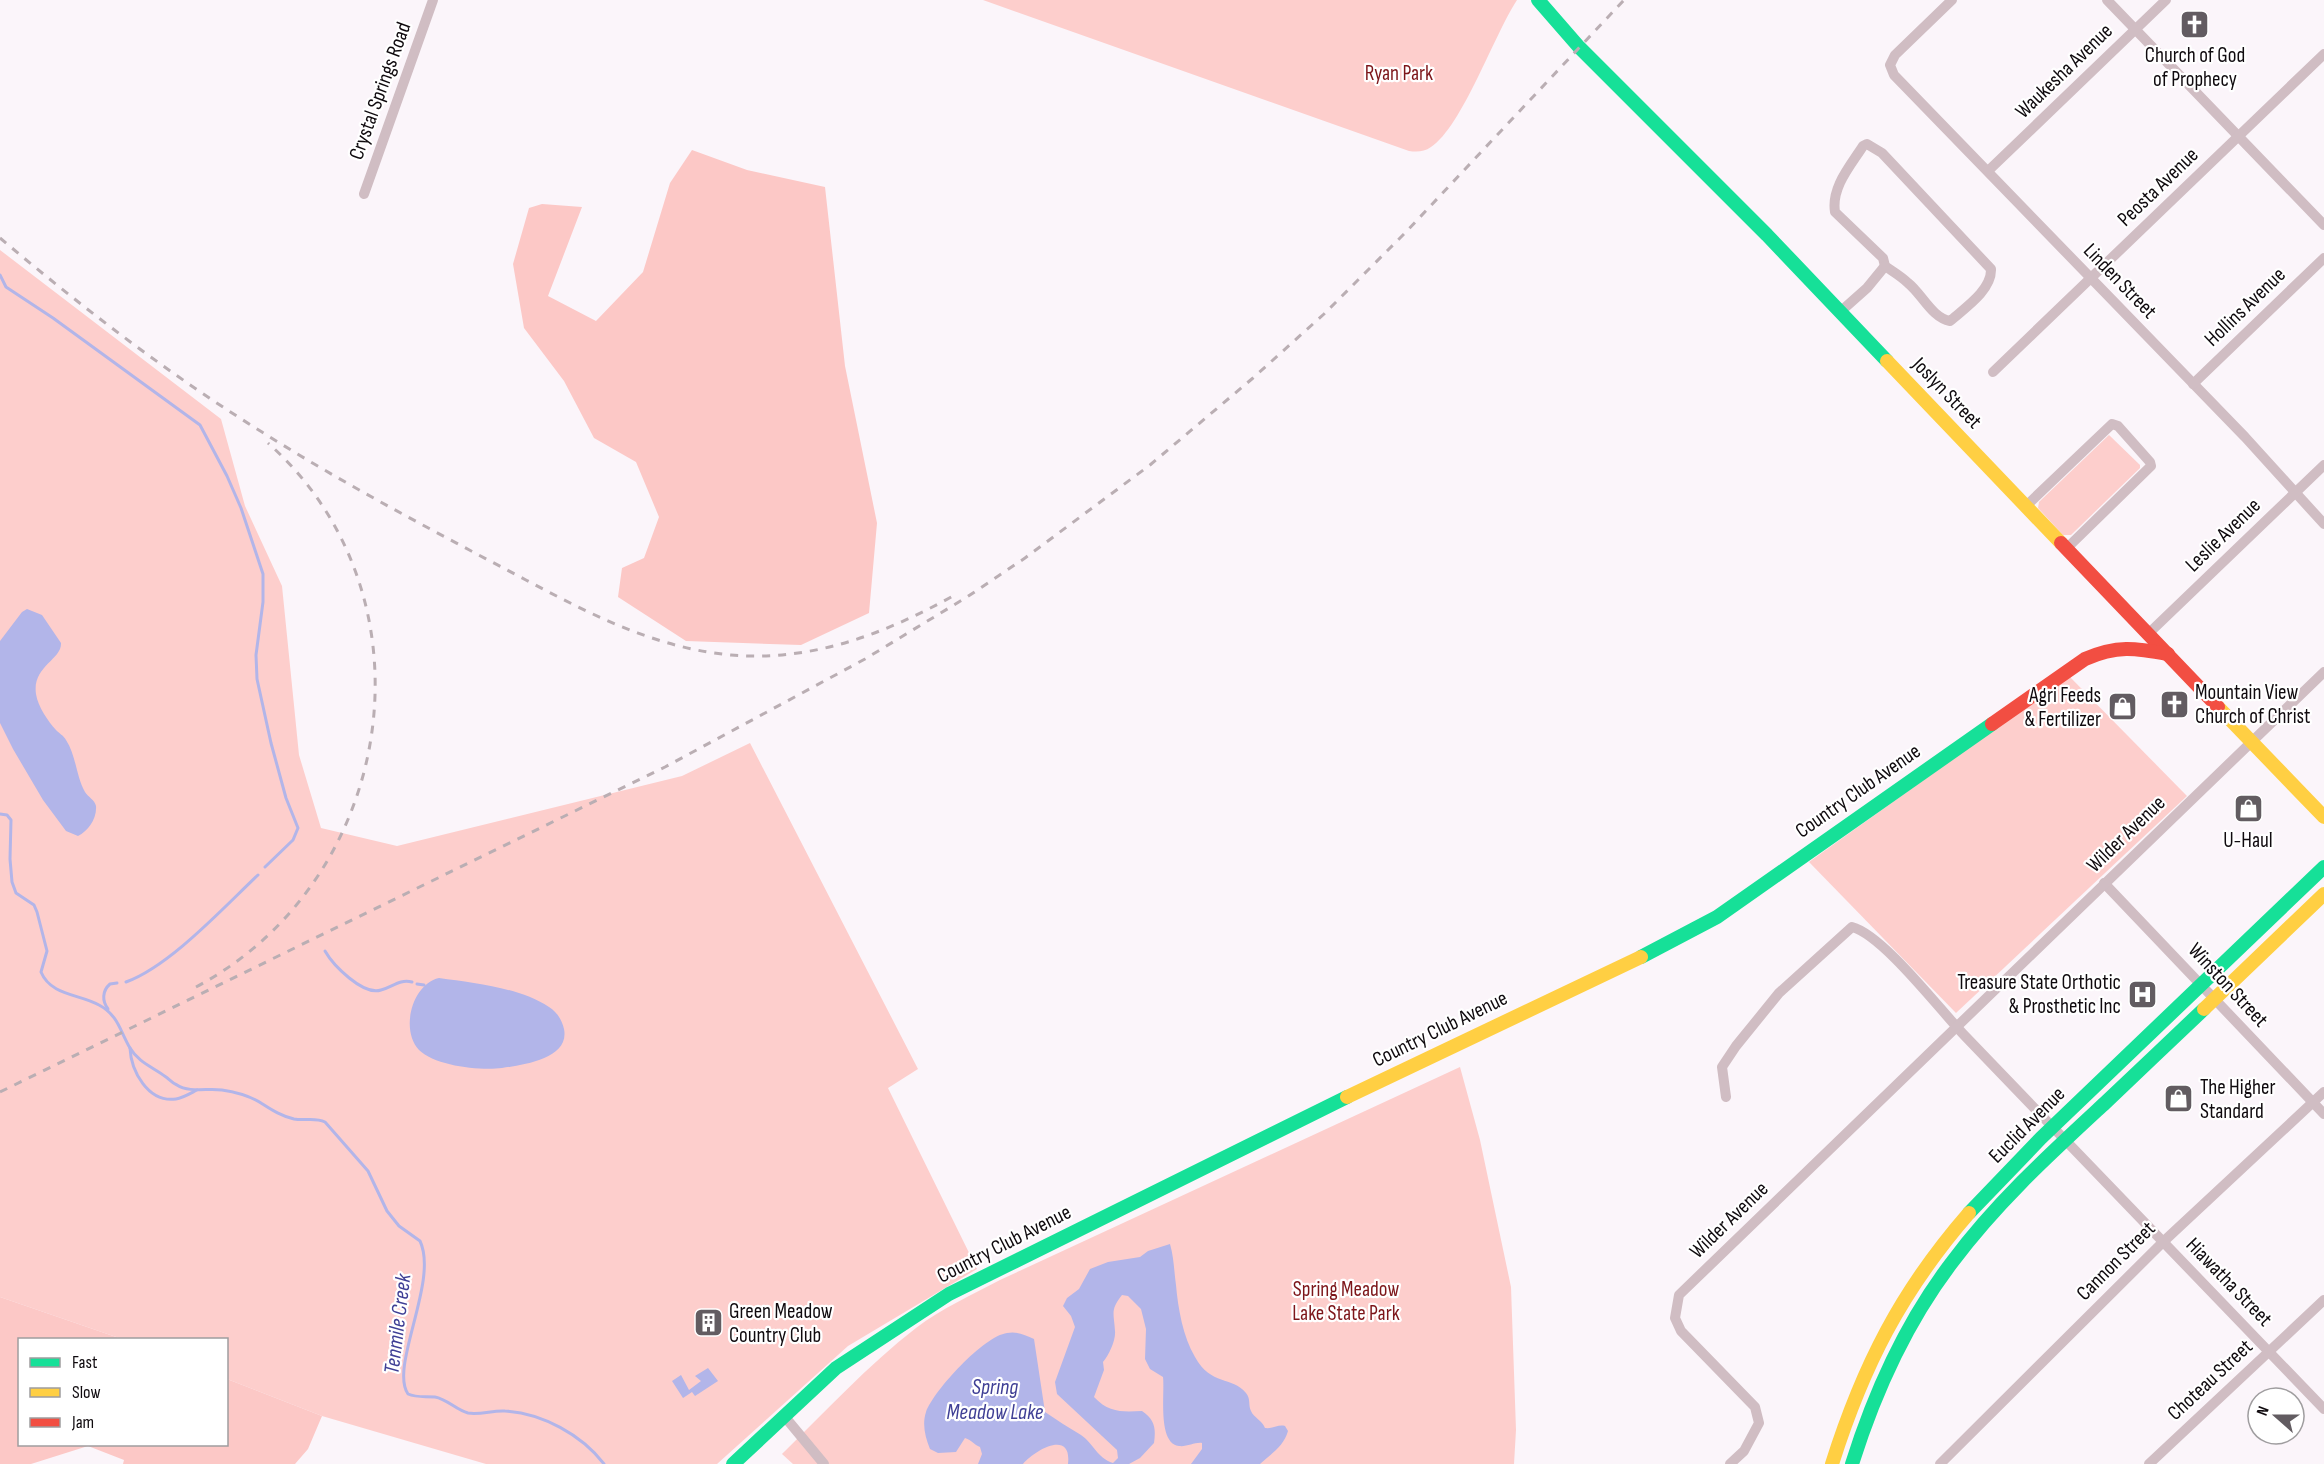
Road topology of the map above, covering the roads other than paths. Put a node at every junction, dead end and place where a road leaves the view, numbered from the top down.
1 (433, 0) edge
2 (1538, 0) edge
3 (1952, 0) edge
4 (2107, 0) edge
5 (2166, 0) edge
6 (2135, 30) junction
7 (2324, 54) edge
8 (2238, 137) junction
9 (1988, 171) junction
10 (364, 194) dead end
11 (2324, 225) edge
12 (2324, 258) edge
13 (1885, 266) junction
14 (2091, 278) junction
15 (1840, 312) junction
16 (1993, 372) dead end
17 (2193, 384) junction
18 (2324, 465) edge
19 (2295, 492) junction
20 (2026, 506) junction
21 (2324, 524) edge
22 (2067, 548) junction
23 (2148, 634) junction
24 (2168, 654) junction
25 (2324, 672) edge
26 (2252, 741) junction
27 (2324, 817) edge
28 (2324, 867) edge
29 (2104, 883) junction
30 (2324, 894) edge
31 (2201, 986) junction
32 (2214, 999) junction
33 (1956, 1027) junction
34 (2324, 1092) edge
35 (1726, 1097) dead end
36 (2313, 1103) junction
37 (2324, 1114) edge
38 (2053, 1128) junction
39 (2066, 1140) junction
40 (2163, 1242) junction
41 (2324, 1300) edge
42 (2270, 1352) junction
43 (2324, 1409) edge
44 (785, 1417) junction
45 (733, 1464) edge
46 (824, 1464) edge
47 (1730, 1464) edge
48 (1832, 1464) edge
49 (1852, 1464) edge
50 (1940, 1464) edge
51 (2149, 1464) edge

1 - 10 street, Crystal Springs Road
2 - 15 main road, Joslyn Street
3 - 9 street, Linden Street
4 - 6 street
5 - 6 street, Waukesha Avenue
6 - 8 street
6 - 9 street, Waukesha Avenue
7 - 8 street, Peosta Avenue
8 - 11 street
8 - 14 street, Peosta Avenue
9 - 14 street, Linden Street
12 - 17 street, Hollins Avenue
13 - 13 street
13 - 15 street
14 - 16 street, Peosta Avenue
14 - 17 street, Linden Street
15 - 20 main road, Joslyn Street
17 - 19 street, Linden Street
18 - 19 street, Leslie Avenue
19 - 21 street, Linden Street
19 - 23 street, Leslie Avenue
20 - 22 main road, Joslyn Street
20 - 22 street
22 - 23 main road, Joslyn Street
23 - 24 main road, Joslyn Street
24 - 26 main road, Joslyn Street
24 - 44 main road, Country Club Avenue
25 - 26 street, Wilder Avenue
26 - 27 main road, Joslyn Street
26 - 29 street, Wilder Avenue
28 - 31 main road, Euclid Avenue
29 - 31 street, Winston Street
29 - 33 street, Wilder Avenue
30 - 32 main road, Euclid Avenue
31 - 32 street, Winston Street
31 - 38 main road, Euclid Avenue
32 - 36 street, Winston Street
32 - 39 main road, Euclid Avenue
33 - 35 street
33 - 38 street, Hiawatha Street
33 - 47 street, Wilder Avenue
34 - 36 street, Cannon Street
36 - 37 street, Winston Street
36 - 40 street, Cannon Street
38 - 39 street, Hiawatha Street
38 - 48 main road, Euclid Avenue
39 - 40 street, Hiawatha Street
39 - 49 main road, Euclid Avenue
40 - 42 street, Hiawatha Street
40 - 50 street, Cannon Street
41 - 42 street, Choteau Street
42 - 43 street, Hiawatha Street
42 - 51 street, Choteau Street
44 - 45 main road, Country Club Avenue
44 - 46 street

